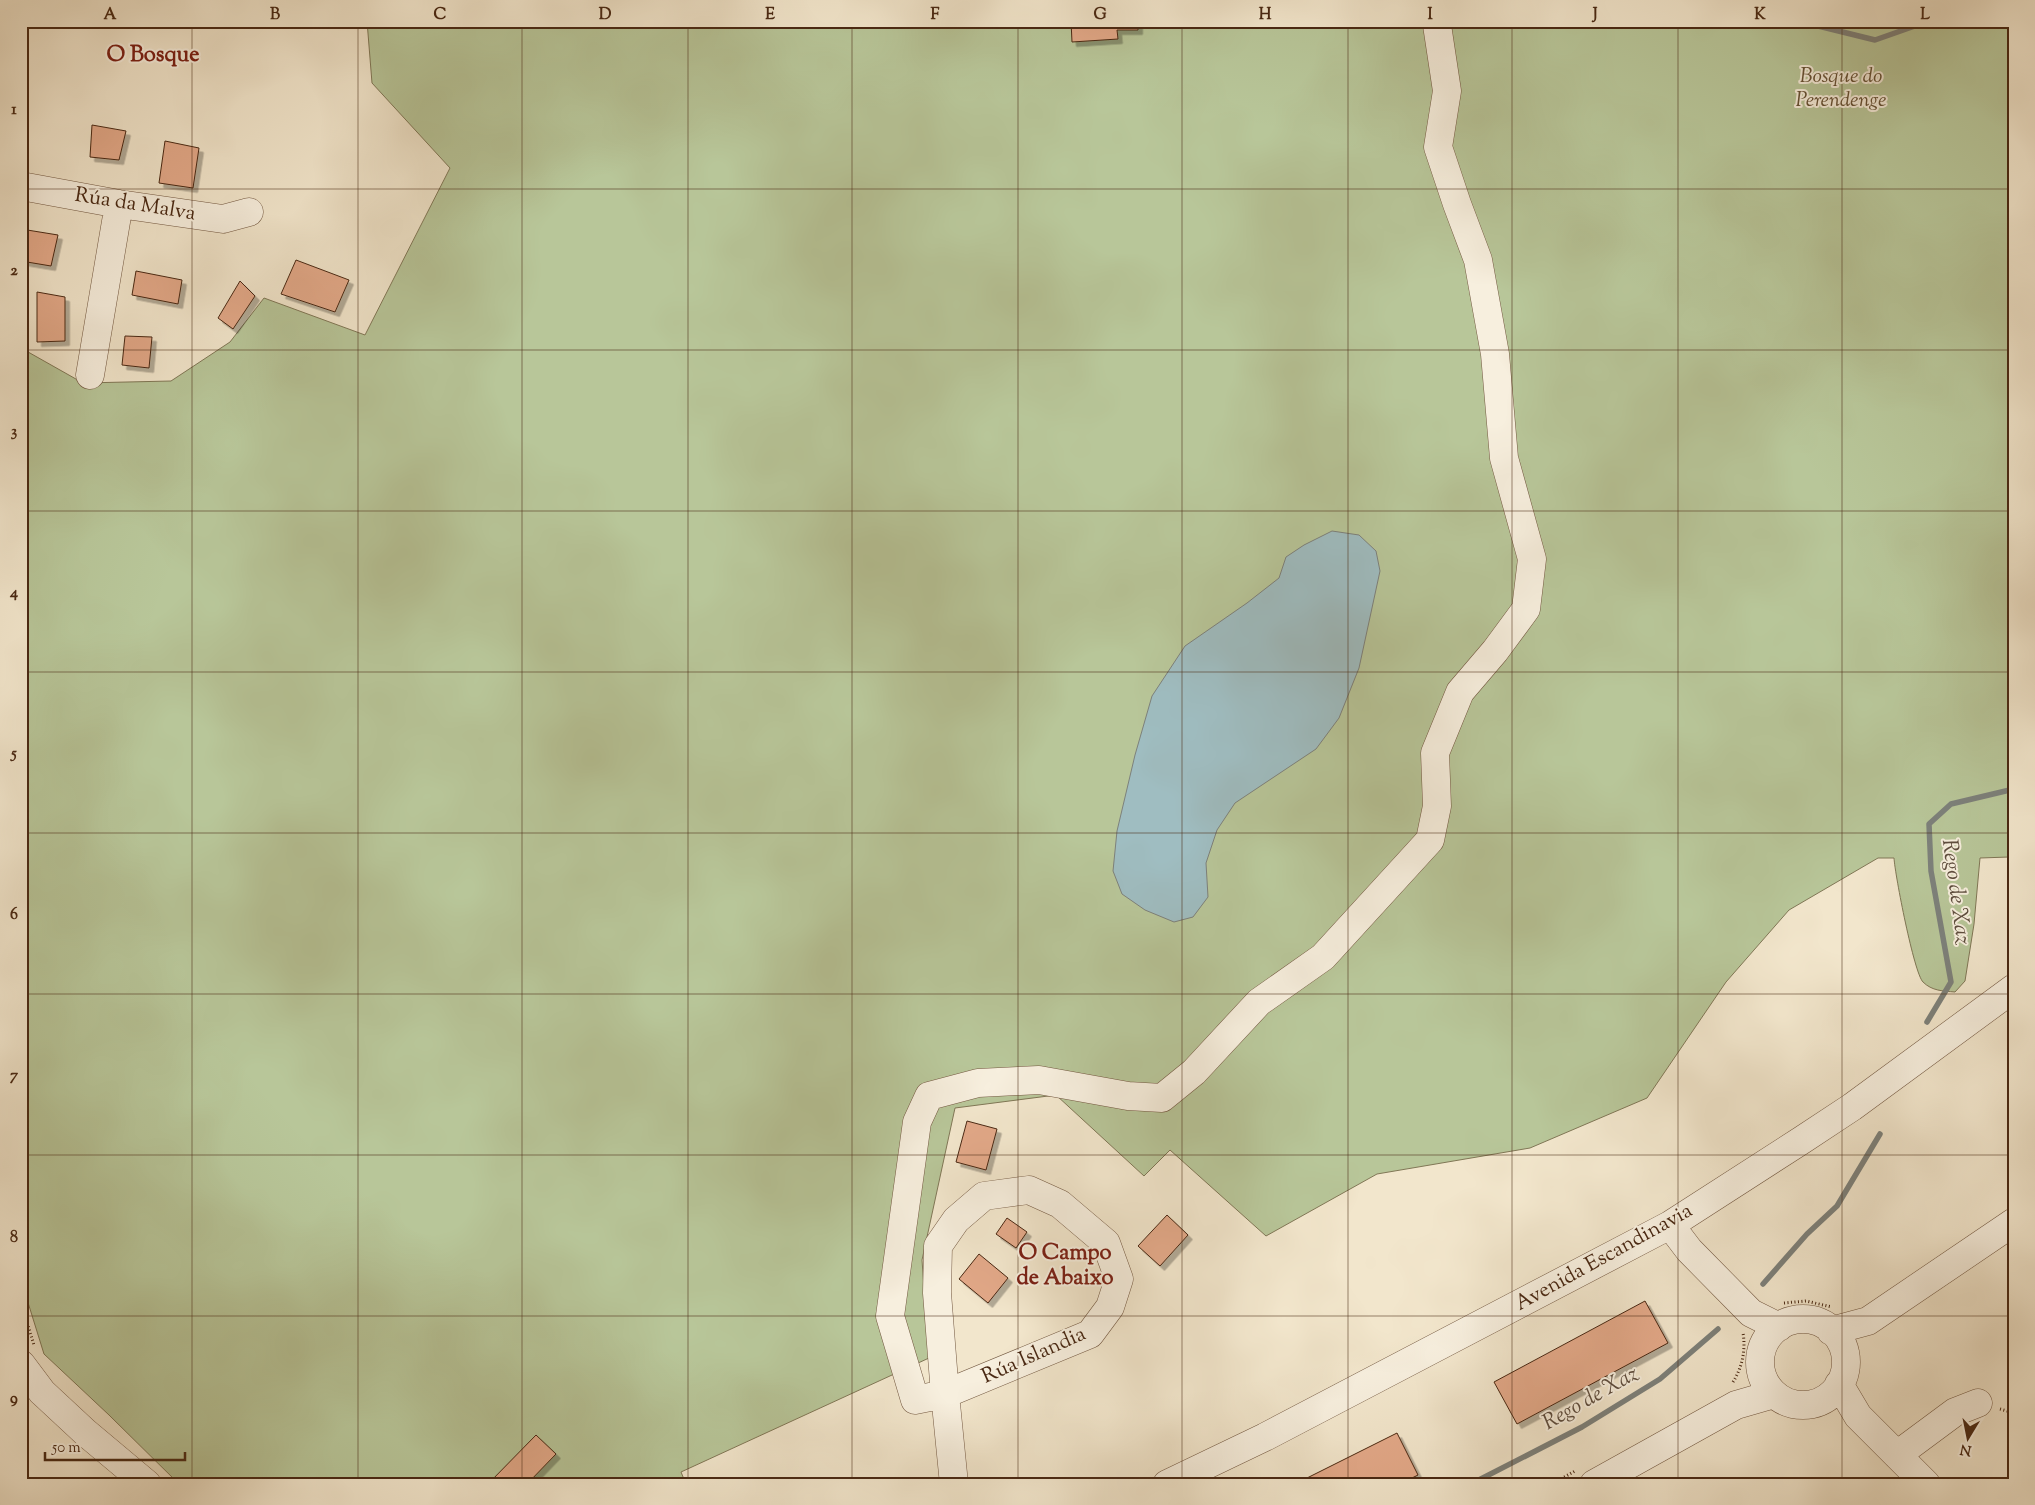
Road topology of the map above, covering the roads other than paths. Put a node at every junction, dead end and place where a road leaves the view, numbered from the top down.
1 (1434, 21) edge
2 (21, 186) edge
3 (119, 204) junction
4 (250, 212) dead end
5 (90, 375) dead end
6 (2014, 988) edge
7 (2014, 1222) edge
8 (1670, 1224) junction
9 (1775, 1324) junction
10 (1836, 1330) junction
11 (30, 1358) edge
12 (1769, 1386) junction
13 (1832, 1391) junction
14 (944, 1394) junction
15 (1978, 1403) dead end
16 (1897, 1455) junction
17 (1586, 1477) edge
18 (147, 1484) edge
19 (954, 1484) edge
20 (1167, 1484) edge
21 (1926, 1484) edge

1 - 14 street, Rúa Islandia
2 - 3 street, Rúa da Malva
3 - 4 street, Rúa da Malva
3 - 5 street
6 - 8 street, Avenida Escandinavia
7 - 10 street
8 - 9 street
8 - 20 street, Avenida Escandinavia
9 - 10 street
9 - 12 street
10 - 13 street
11 - 18 street
12 - 13 street
12 - 17 street
13 - 16 street
14 - 14 street, Rúa Islandia
14 - 19 street
15 - 16 street
16 - 21 street

